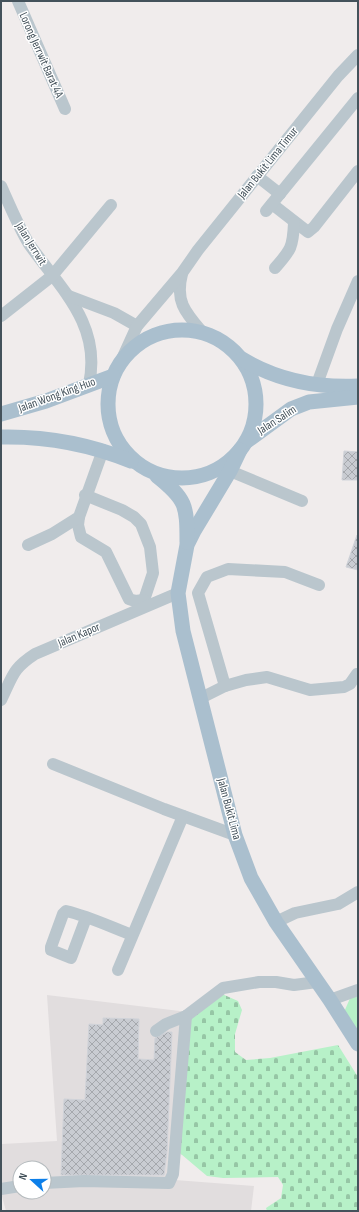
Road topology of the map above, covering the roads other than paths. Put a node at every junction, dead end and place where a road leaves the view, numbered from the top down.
1 (18, 1) edge
2 (358, 55) edge
3 (358, 98) edge
4 (65, 109) dead end
5 (358, 171) edge
6 (257, 176) junction
7 (1, 186) edge
8 (280, 194) junction
9 (111, 205) dead end
10 (294, 223) junction
11 (275, 268) dead end
12 (182, 273) junction
13 (52, 276) junction
14 (358, 281) edge
15 (69, 296) junction
16 (1, 316) edge
17 (137, 326) junction
18 (202, 332) junction
19 (241, 358) junction
20 (122, 359) junction
21 (113, 376) junction
22 (89, 384) junction
23 (317, 384) junction
24 (358, 386) edge
25 (358, 396) edge
26 (1, 414) edge
27 (1, 437) edge
28 (243, 446) junction
29 (103, 450) junction
30 (136, 463) junction
31 (230, 471) junction
32 (153, 473) junction
33 (85, 495) junction
34 (302, 501) dead end
35 (79, 517) junction
36 (28, 544) dead end
37 (187, 545) junction
38 (319, 584) dead end
39 (178, 593) junction
40 (145, 603) junction
41 (358, 674) edge
42 (225, 686) junction
43 (201, 698) junction
44 (1, 700) edge
45 (54, 764) dead end
46 (183, 816) junction
47 (235, 835) junction
48 (358, 892) edge
49 (86, 918) dead end
50 (276, 922) junction
51 (132, 935) junction
52 (118, 970) dead end
53 (317, 982) junction
54 (358, 990) edge
55 (330, 1000) junction
56 (186, 1016) junction
57 (156, 1031) dead end
58 (358, 1044) edge
59 (52, 1183) edge
60 (12, 1187) edge
61 (1, 1189) edge

1 - 4 street, Lorong Jerrwit Barat 4A
2 - 6 street, Jalan Bukit Lima Timur
3 - 8 street
5 - 10 street
6 - 8 street
6 - 12 street, Jalan Bukit Lima Timur
7 - 13 street, Jalan Jerrwit
8 - 10 street
9 - 13 street
10 - 11 street
12 - 17 street, Jalan Bukit Lima Timur
12 - 18 street
13 - 15 street, Jalan Jerrwit
13 - 16 street
14 - 23 street
15 - 17 street
15 - 22 street, Jalan Jerrwit
17 - 20 street, Jalan Bukit Lima Timur
18 - 19 main road
18 - 20 main road
19 - 23 main road
19 - 28 main road
20 - 21 main road
21 - 22 main road, Jalan Wong King Huo
21 - 30 main road
22 - 26 main road, Jalan Wong King Huo
23 - 24 main road
25 - 28 main road, Jalan Salim
27 - 29 main road
28 - 31 main road
28 - 32 main road, Jalan Salim
29 - 30 main road
29 - 33 street
30 - 32 main road
31 - 34 street
31 - 37 main road
32 - 37 main road
33 - 35 street
33 - 40 street
35 - 36 street
35 - 40 street
37 - 39 main road, Jalan Bukit Lima
38 - 42 street
39 - 40 street, Jalan Kapor
39 - 43 main road, Jalan Bukit Lima
40 - 44 street, Jalan Kapor
41 - 42 street
42 - 43 street
43 - 47 main road, Jalan Bukit Lima
45 - 46 street
46 - 47 street
46 - 51 street
47 - 50 main road, Jalan Bukit Lima
48 - 50 street
49 - 51 street
50 - 53 main road, Jalan Bukit Lima
51 - 52 street
53 - 55 main road, Jalan Bukit Lima
53 - 56 street
54 - 55 street
55 - 58 main road, Jalan Bukit Lima
56 - 57 street
56 - 59 street
60 - 61 street

